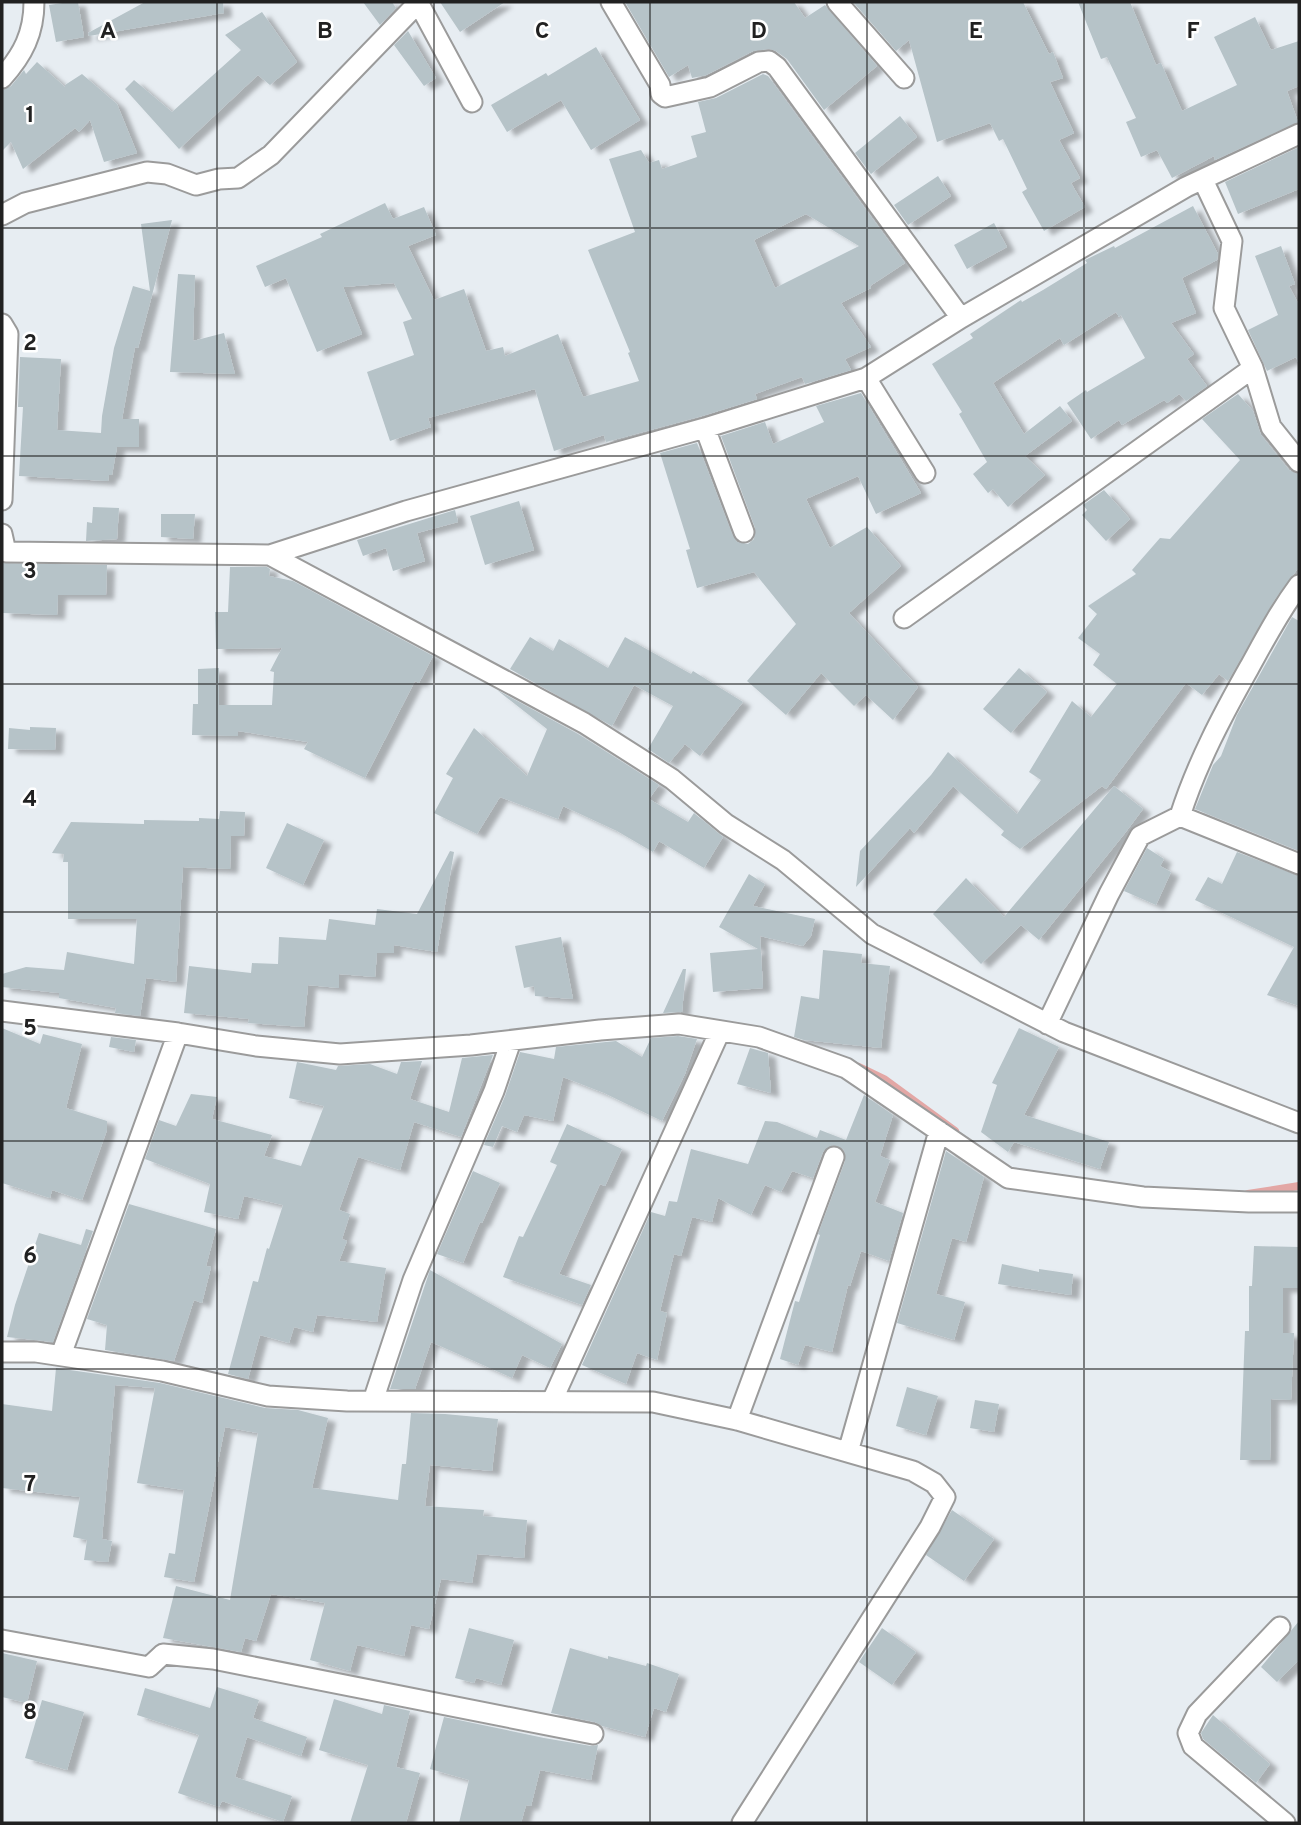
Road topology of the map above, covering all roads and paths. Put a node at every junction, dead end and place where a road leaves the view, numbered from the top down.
1 (34, 2) edge
2 (419, 2) edge
3 (611, 2) edge
4 (837, 2) edge
5 (2, 78) edge
6 (904, 78) dead end
7 (472, 102) dead end
8 (1299, 134) edge
9 (1203, 180) junction
10 (2, 215) edge
11 (961, 318) junction
12 (2, 324) edge
13 (1254, 368) junction
14 (866, 378) junction
15 (705, 428) junction
16 (1299, 462) edge
17 (925, 474) dead end
18 (2, 500) edge
19 (744, 532) dead end
20 (2, 534) edge
21 (270, 555) junction
22 (1299, 585) edge
23 (904, 618) dead end
24 (1180, 816) junction
25 (1299, 864) edge
26 (2, 1011) edge
27 (1048, 1024) junction
28 (720, 1031) junction
29 (178, 1033) junction
30 (511, 1041) junction
31 (1299, 1123) edge
32 (939, 1131) junction
33 (834, 1157) dead end
34 (1299, 1202) edge
35 (2, 1352) edge
36 (61, 1355) junction
37 (373, 1401) junction
38 (552, 1401) junction
39 (737, 1420) junction
40 (848, 1451) junction
41 (1280, 1627) dead end
42 (2, 1640) edge
43 (593, 1734) dead end
44 (742, 1823) edge
45 (1285, 1823) edge

1 - 5 street
2 - 7 street
2 - 10 street
3 - 11 street
4 - 6 street
8 - 9 street
9 - 11 street
9 - 13 street
11 - 14 street
12 - 18 street
13 - 16 street
13 - 23 street
14 - 15 street
14 - 17 street
15 - 19 street
15 - 21 street
20 - 21 street
21 - 27 street
22 - 24 street
24 - 25 street
24 - 27 street
26 - 29 street
27 - 31 street
28 - 30 street
28 - 32 street
28 - 38 street
29 - 30 street
29 - 36 street
30 - 37 street
32 - 34 street
32 - 40 street
33 - 39 street
35 - 36 street
36 - 37 street
37 - 38 street
38 - 39 street
39 - 40 street
40 - 44 street
41 - 45 street
42 - 43 street

